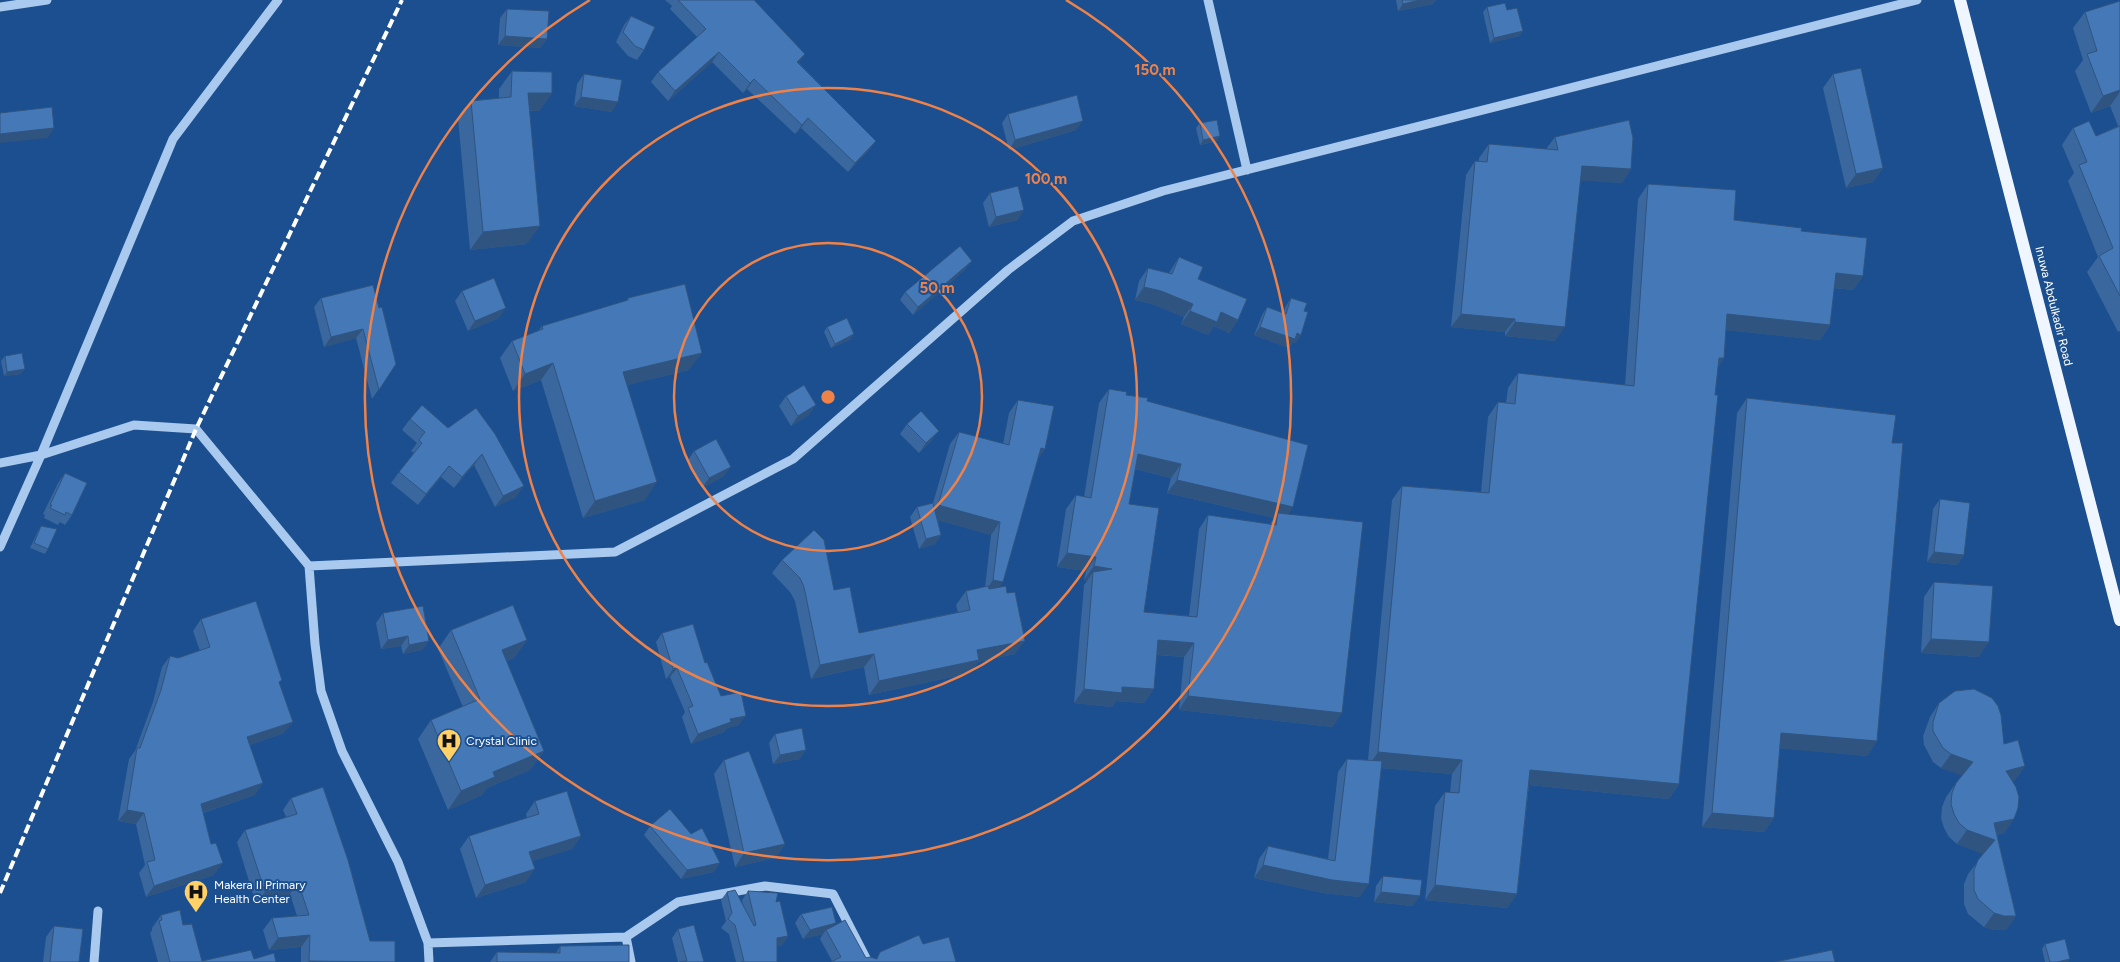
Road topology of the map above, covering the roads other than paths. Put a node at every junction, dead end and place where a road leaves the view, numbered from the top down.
1 (47, 0) edge
2 (278, 0) edge
3 (1208, 0) edge
4 (1918, 0) edge
5 (1960, 0) edge
6 (1886, 4) edge
7 (0, 7) edge
8 (1247, 170) junction
9 (40, 455) junction
10 (0, 464) edge
11 (0, 546) edge
12 (309, 566) junction
13 (2118, 602) edge
14 (2120, 620) edge
15 (98, 911) dead end
16 (626, 937) junction
17 (428, 943) junction
18 (94, 962) edge
19 (429, 962) edge
20 (631, 962) edge
21 (868, 962) edge

1 - 7 street
2 - 9 street
3 - 8 street
4 - 6 street
5 - 13 main road, Inuwa Abdulkadir Road
6 - 8 street
8 - 12 street
9 - 10 street
9 - 11 street
9 - 12 street
12 - 17 street
13 - 14 main road, Inuwa Abdulkadir Road
15 - 18 street
16 - 17 street
16 - 20 street
16 - 21 street
17 - 19 street

